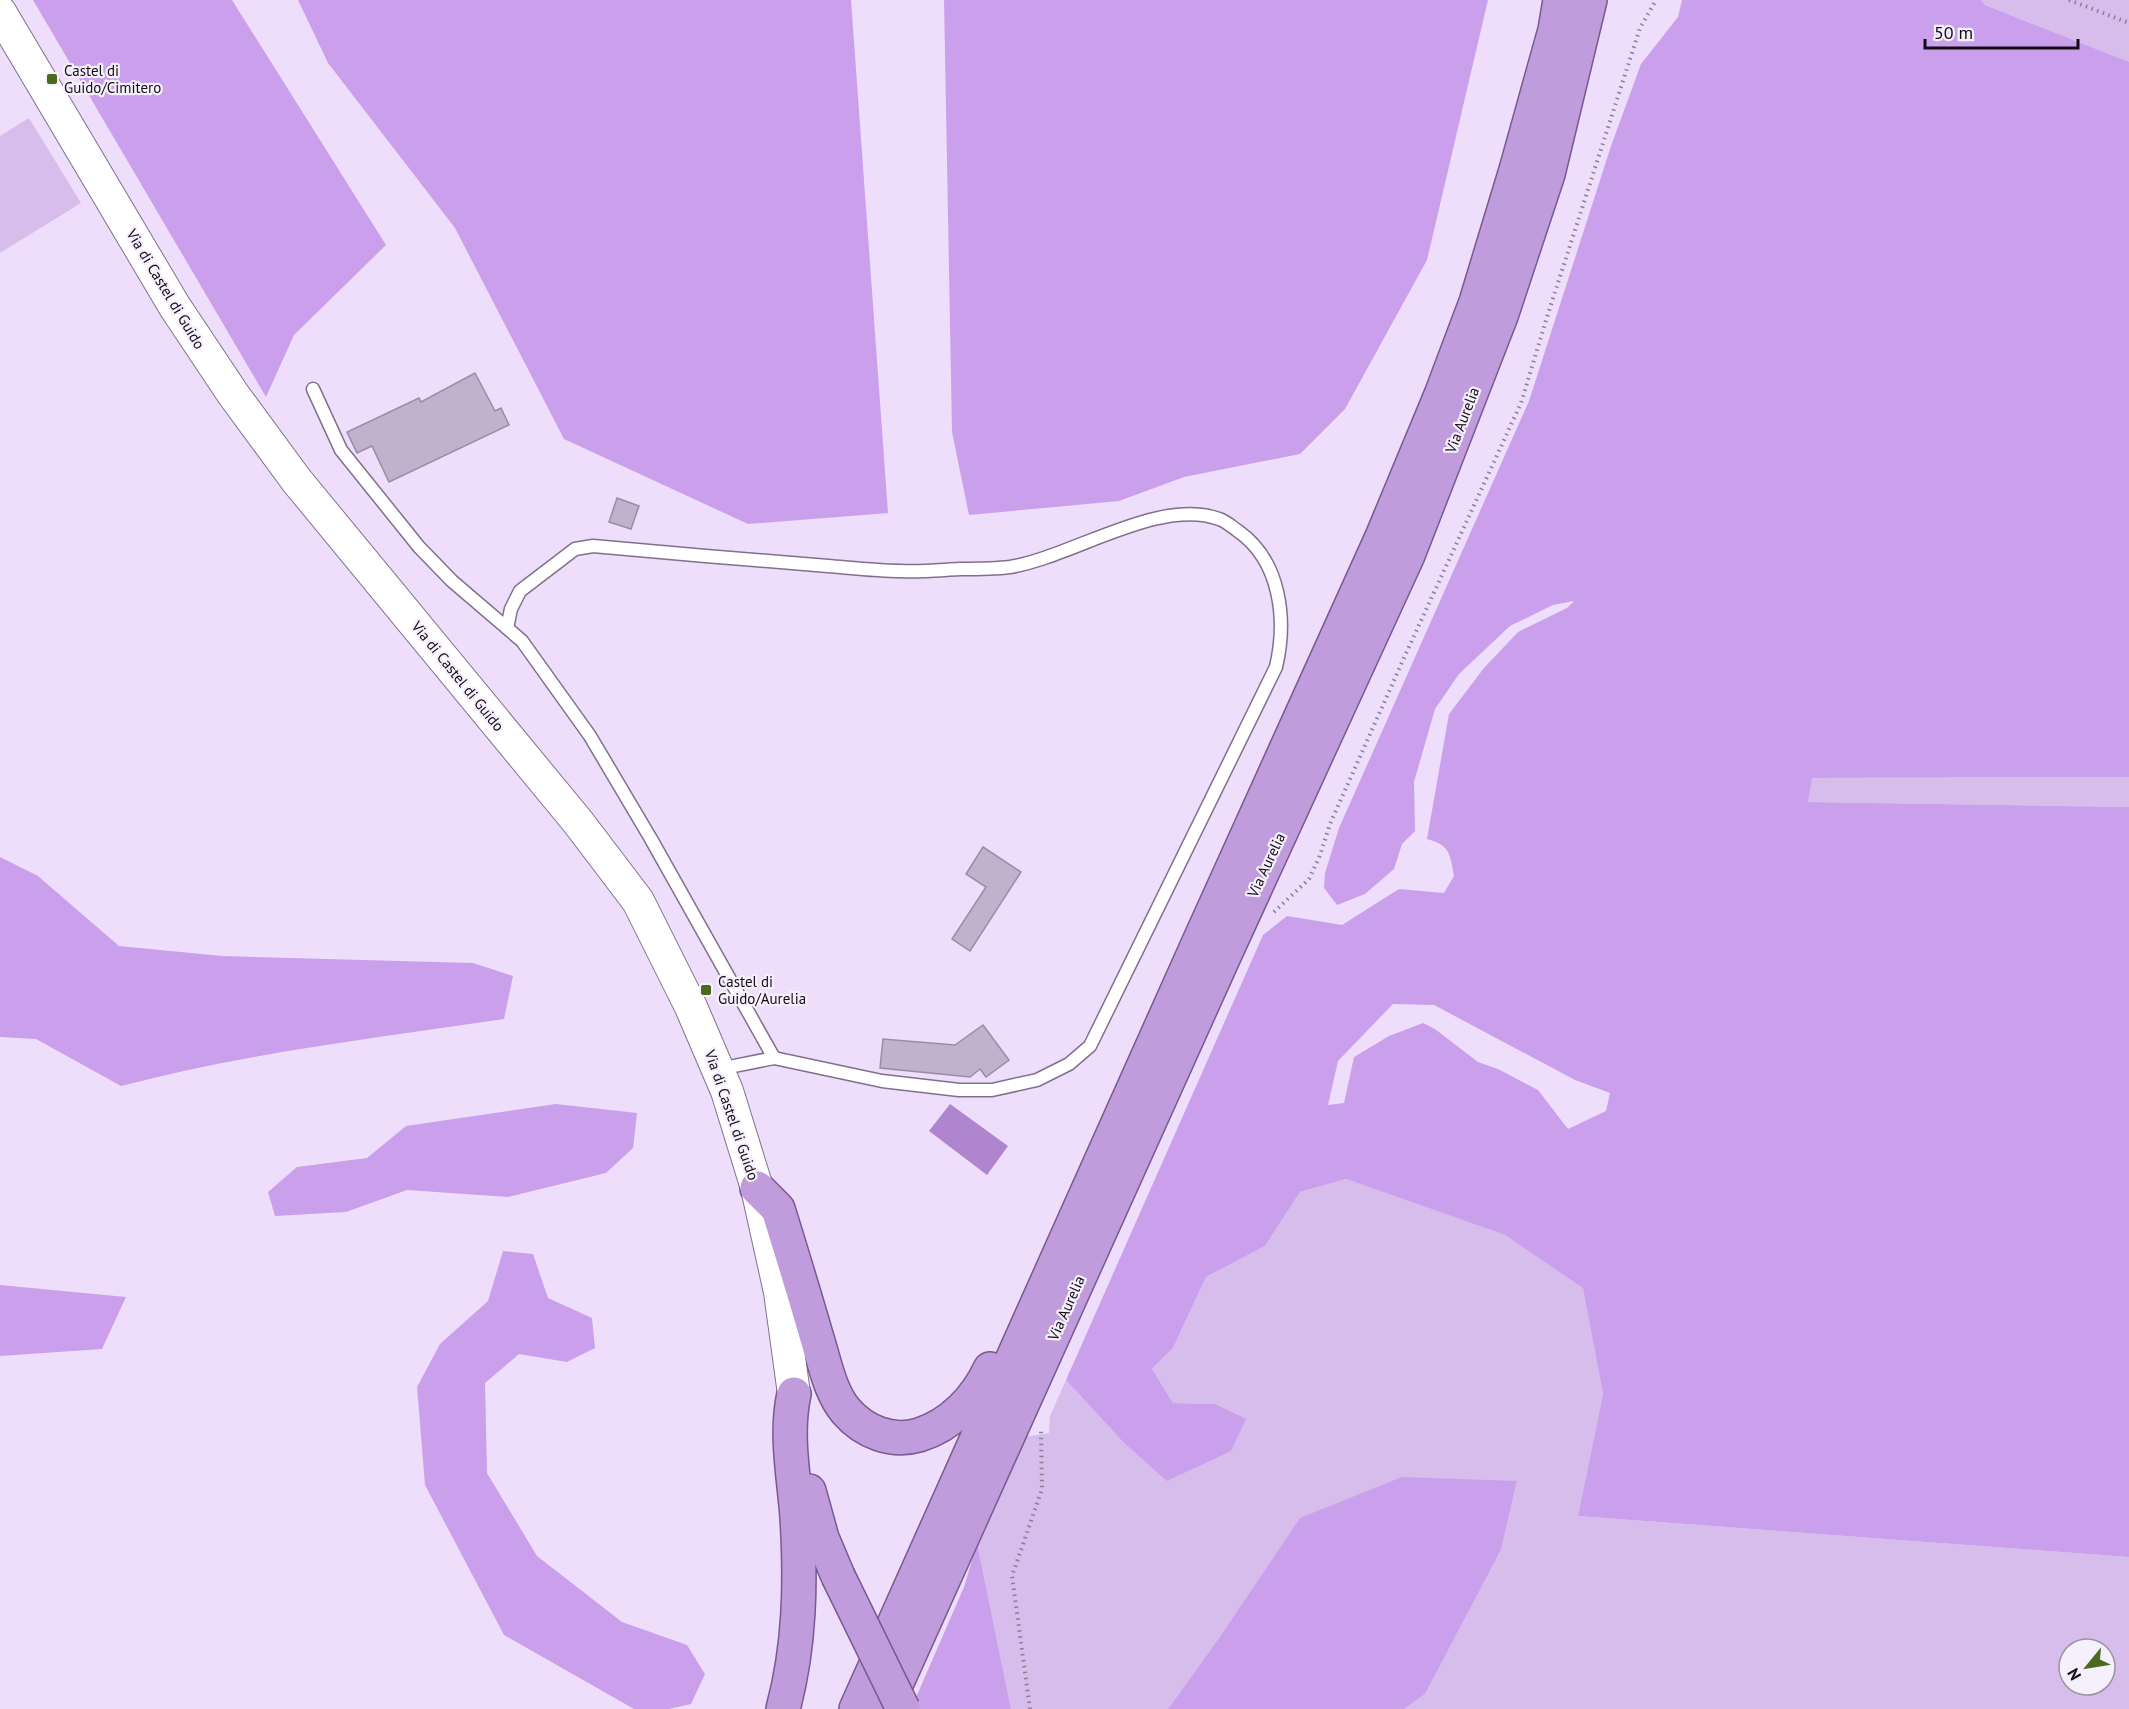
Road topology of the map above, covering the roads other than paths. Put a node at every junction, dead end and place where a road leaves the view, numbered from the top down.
1 (1560, 0) edge
2 (1590, 0) edge
3 (0, 12) edge
4 (313, 389) dead end
5 (507, 628) junction
6 (1198, 944) junction
7 (774, 1058) junction
8 (717, 1069) junction
9 (757, 1188) junction
10 (794, 1394) junction
11 (783, 1709) edge
12 (856, 1709) edge
13 (885, 1709) edge
14 (903, 1709) edge

1 - 6 highway, Via Aurelia
2 - 13 highway, Via Aurelia
3 - 8 street, Via di Castel di Guido
4 - 5 lane
5 - 7 lane
5 - 7 lane
6 - 9 highway
6 - 12 highway, Via Aurelia
7 - 8 lane
8 - 9 street, Via di Castel di Guido
9 - 10 street, Via di Castel di Guido
10 - 11 highway
10 - 14 highway, bridge

